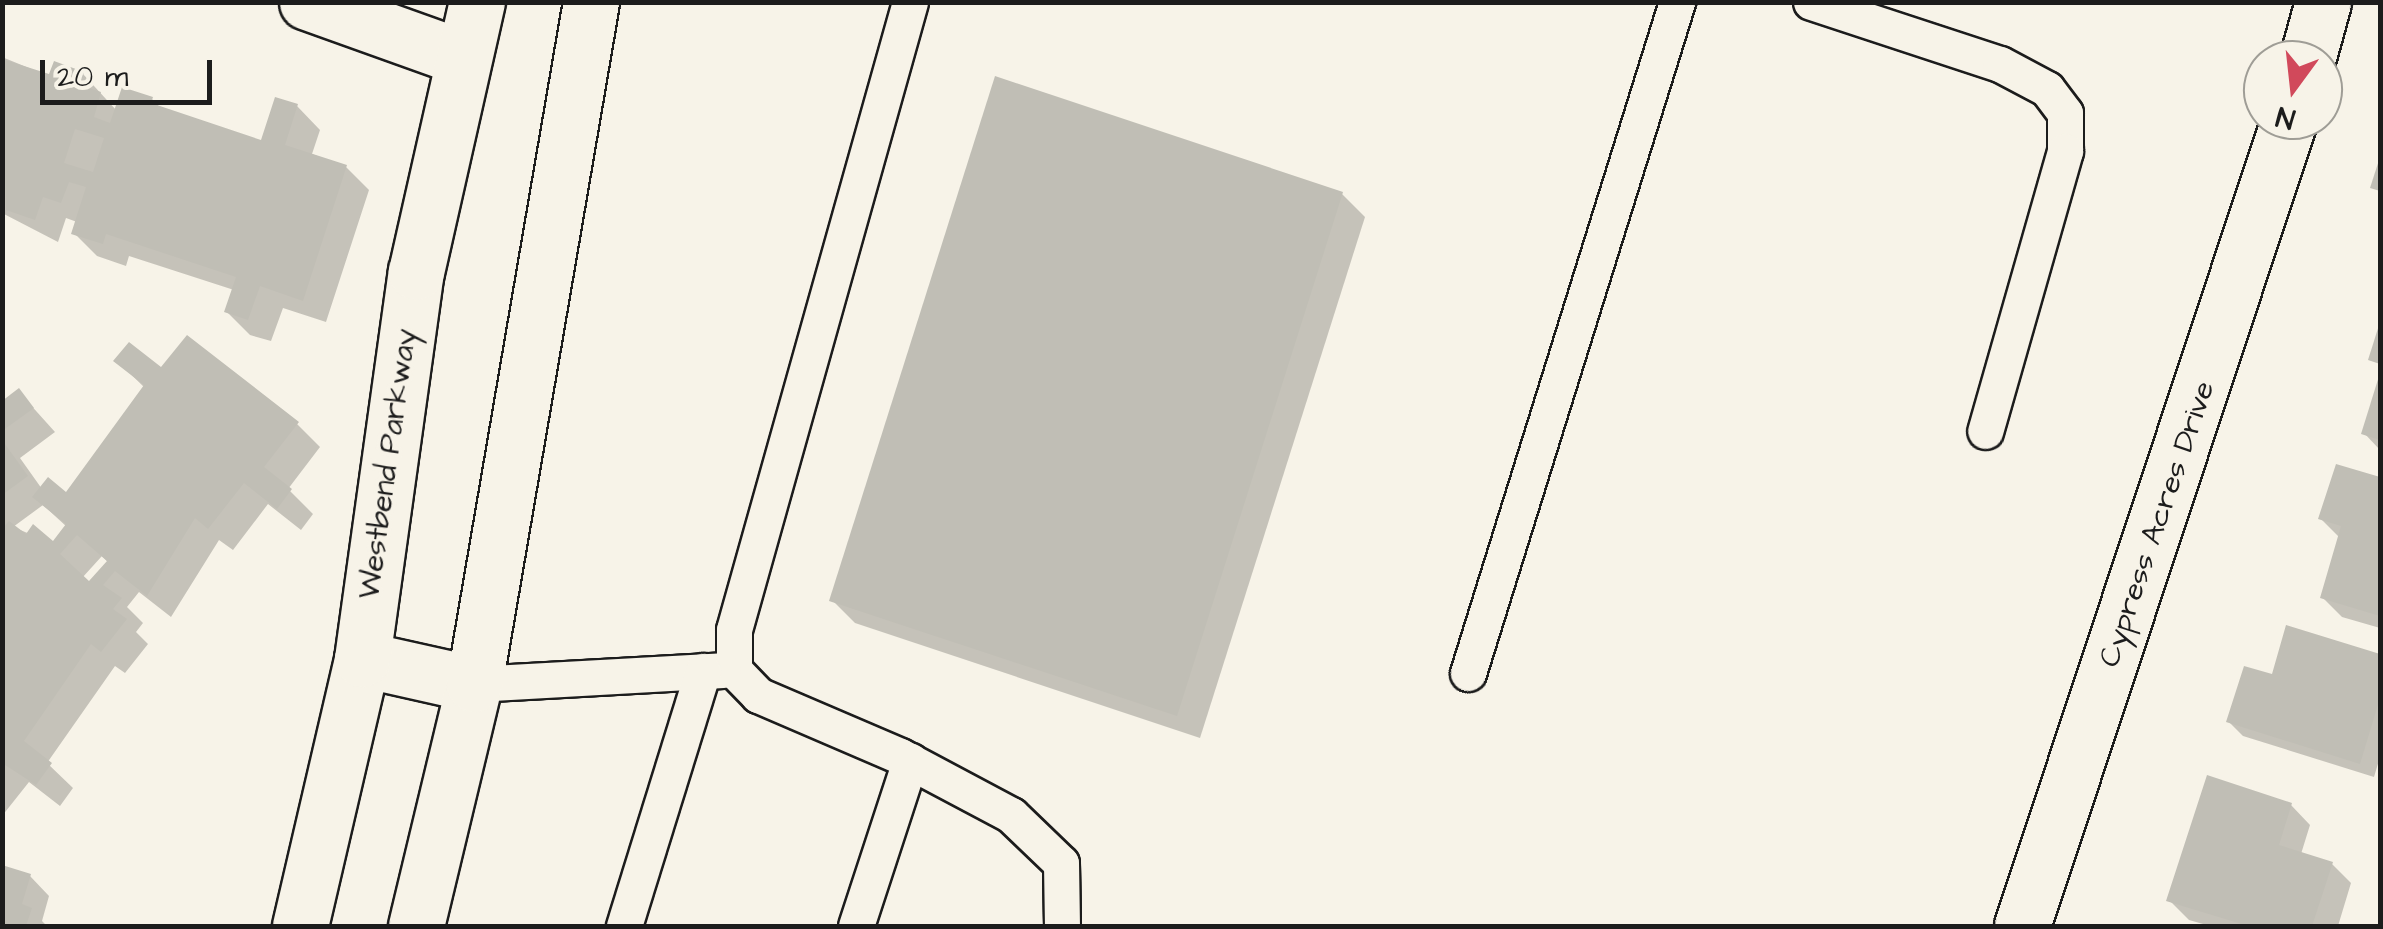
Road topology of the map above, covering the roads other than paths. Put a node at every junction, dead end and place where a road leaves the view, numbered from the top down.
1 (306, 2) edge
2 (476, 2) edge
3 (591, 2) edge
4 (910, 2) edge
5 (1677, 2) edge
6 (1812, 2) edge
7 (2323, 2) edge
8 (2312, 40) edge
9 (463, 58) junction
10 (2282, 140) edge
11 (1984, 431) dead end
12 (362, 659) junction
13 (718, 670) junction
14 (1468, 673) dead end
15 (474, 684) junction
16 (910, 761) junction
17 (300, 926) edge
18 (416, 926) edge
19 (624, 926) edge
20 (856, 926) edge
21 (1062, 926) edge
22 (2022, 926) edge

1 - 9 street
2 - 9 street, Westbend Parkway
3 - 15 street
4 - 13 lane
5 - 14 lane
6 - 11 lane
7 - 8 street
9 - 12 street, Westbend Parkway
10 - 22 street, Cypress Acres Drive
12 - 15 street
12 - 17 street, Westbend Parkway
13 - 15 lane
13 - 16 lane
13 - 19 lane
15 - 18 street
16 - 20 lane
16 - 21 lane

